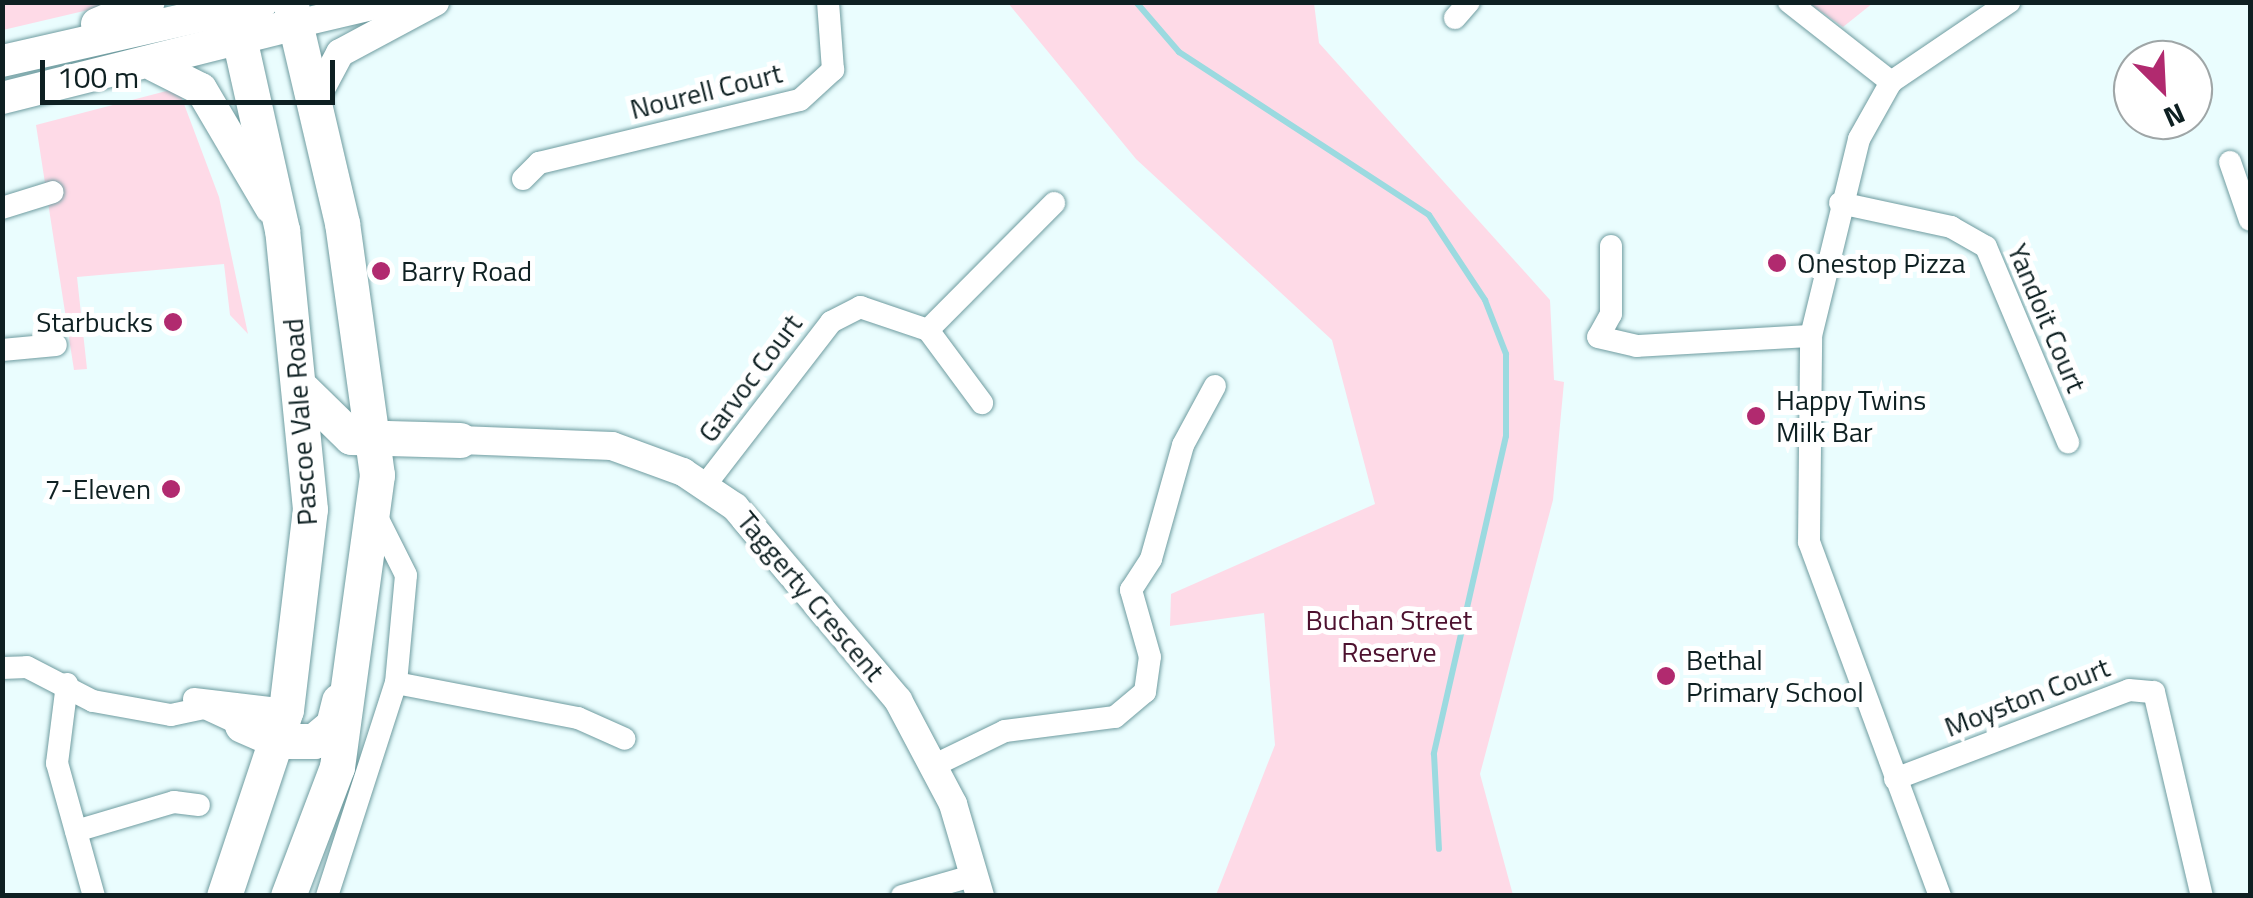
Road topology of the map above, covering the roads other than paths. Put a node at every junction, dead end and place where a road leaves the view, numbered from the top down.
1 (149, 2) edge
2 (389, 2) edge
3 (435, 2) edge
4 (828, 2) edge
5 (1789, 2) edge
6 (2009, 2) edge
7 (293, 13) edge
8 (241, 14) edge
9 (4, 61) edge
10 (156, 66) junction
11 (1892, 82) junction
12 (2, 98) edge
13 (315, 100) junction
14 (2230, 162) dead end
15 (522, 180) dead end
16 (53, 192) dead end
17 (1054, 203) dead end
18 (1840, 203) junction
19 (2, 208) edge
20 (2250, 220) edge
21 (282, 230) junction
22 (1610, 246) dead end
23 (928, 330) junction
24 (1811, 336) junction
25 (56, 345) dead end
26 (2, 350) edge
27 (366, 360) junction
28 (1215, 386) dead end
29 (303, 390) junction
30 (982, 403) dead end
31 (376, 440) junction
32 (460, 440) junction
33 (2068, 442) dead end
34 (377, 475) junction
35 (706, 484) junction
36 (374, 511) junction
37 (362, 629) junction
38 (2, 668) edge
39 (396, 683) junction
40 (77, 688) junction
41 (242, 725) junction
42 (282, 725) junction
43 (326, 732) junction
44 (625, 740) dead end
45 (935, 765) junction
46 (337, 767) junction
47 (1896, 779) junction
48 (199, 805) dead end
49 (76, 831) junction
50 (977, 885) edge
51 (94, 896) edge
52 (206, 896) edge
53 (224, 896) edge
54 (288, 896) edge
55 (327, 896) edge
56 (902, 896) edge
57 (1940, 896) edge
58 (2202, 896) edge

1 - 9 main road
2 - 7 street
3 - 13 street
4 - 15 street, Nourell Court
5 - 11 street
6 - 11 street
7 - 8 main road
7 - 13 main road
8 - 9 main road
8 - 10 main road
8 - 21 main road, Pascoe Vale Road
10 - 12 main road
10 - 21 main road
11 - 18 street
13 - 27 main road
14 - 20 street
16 - 19 street
17 - 23 street
18 - 24 street
18 - 33 street, Yandoit Court
21 - 29 main road, Pascoe Vale Road
22 - 24 street
23 - 30 street
23 - 35 street, Garvoc Court
24 - 47 street
25 - 26 street
27 - 31 main road
27 - 32 main road
28 - 45 street
29 - 31 main road
29 - 42 main road, Pascoe Vale Road
31 - 32 main road
31 - 34 main road
32 - 34 main road
32 - 35 street, Taggerty Crescent
34 - 36 main road
35 - 45 street, Taggerty Crescent
36 - 37 main road
36 - 39 street
37 - 43 main road
37 - 46 main road
38 - 40 street
39 - 44 street
39 - 55 street
40 - 41 street
40 - 42 street
40 - 49 street
41 - 42 main road
41 - 52 main road
42 - 43 main road
42 - 53 main road, Pascoe Vale Road
43 - 46 main road
45 - 50 street, Taggerty Crescent
46 - 54 main road
47 - 57 street
47 - 58 street, Moyston Court
48 - 49 street
49 - 51 street
50 - 56 street

